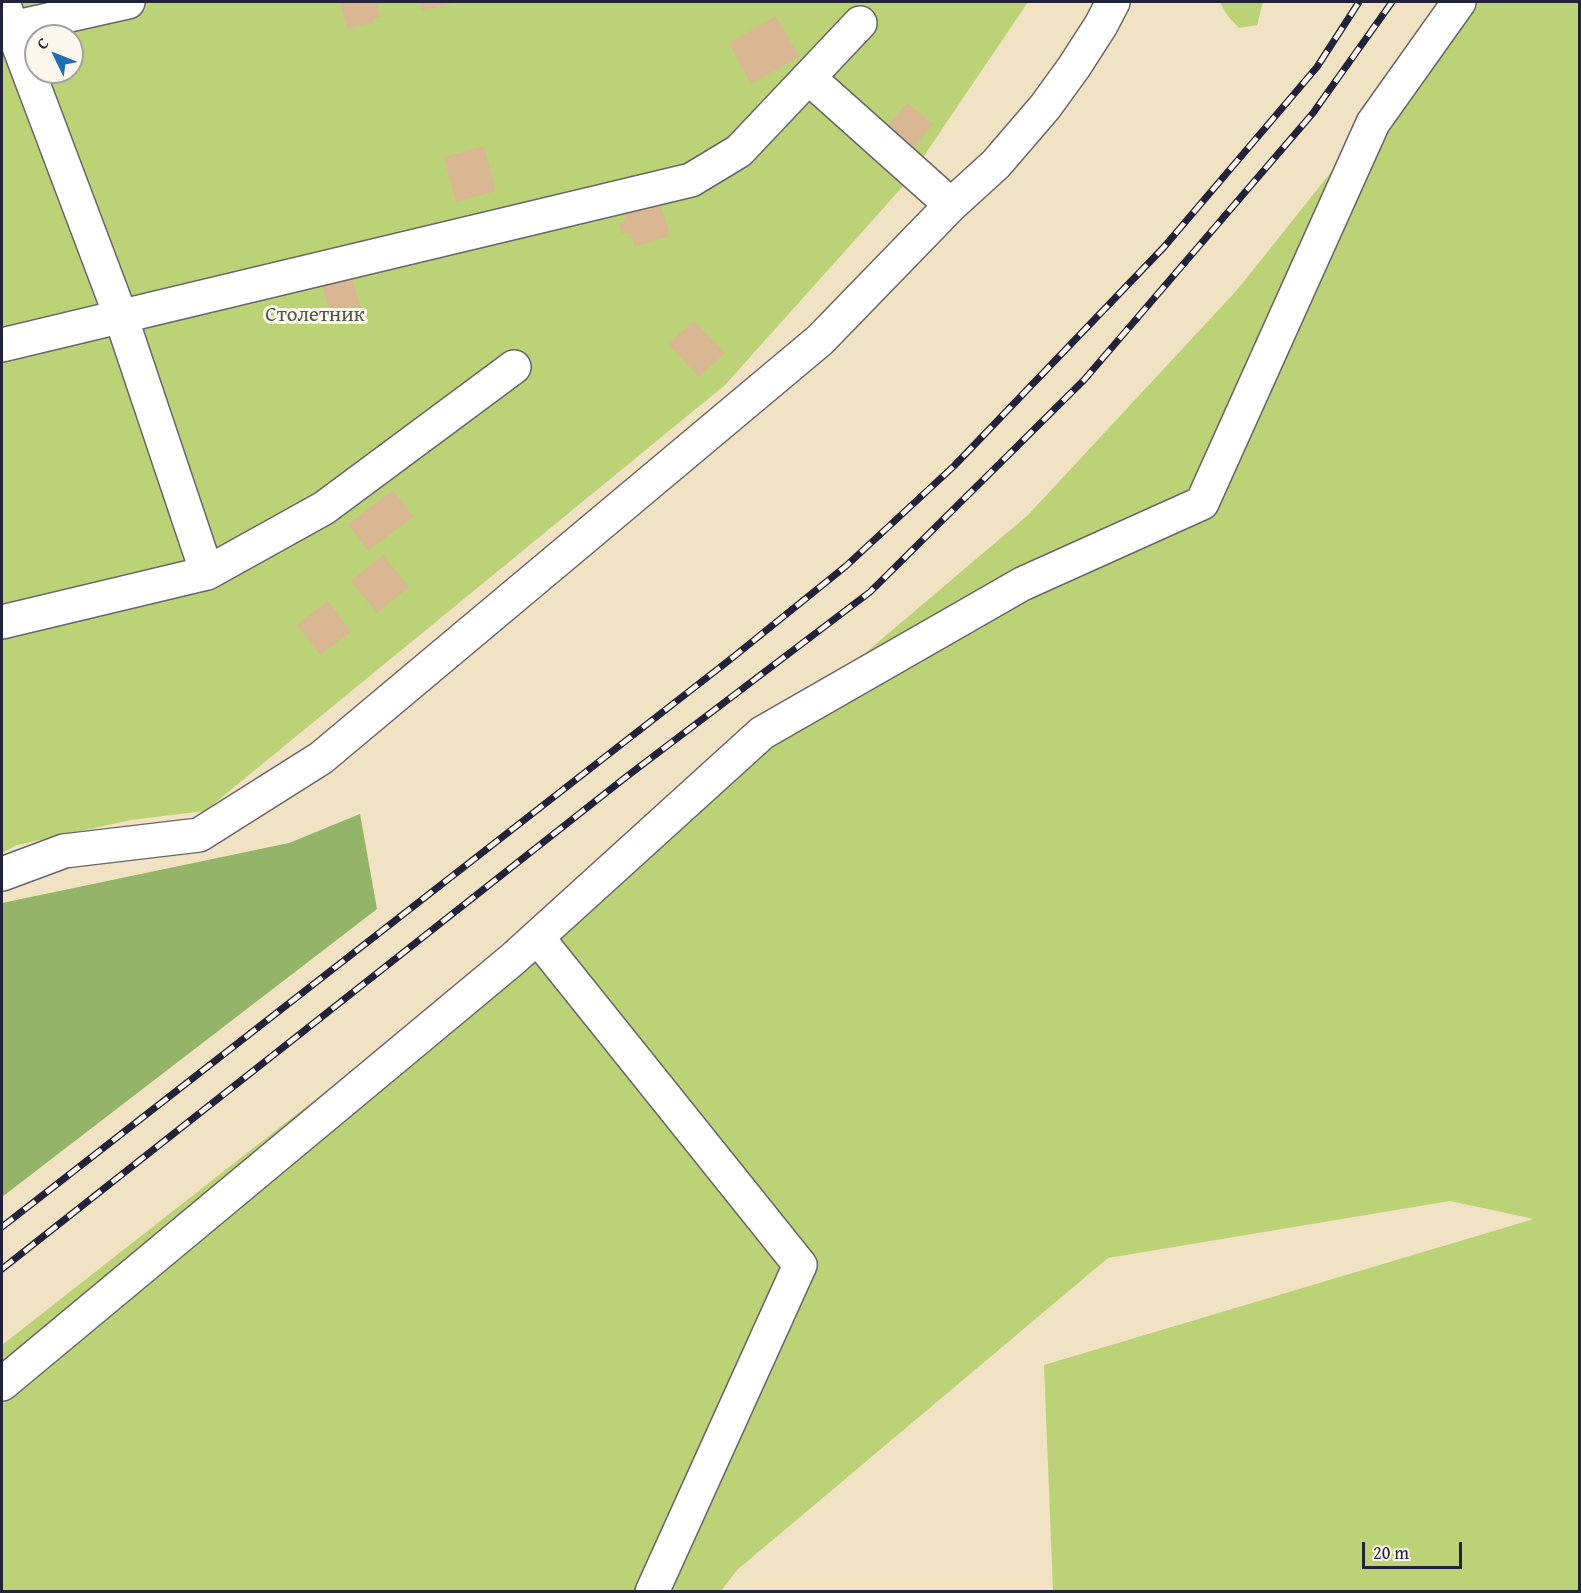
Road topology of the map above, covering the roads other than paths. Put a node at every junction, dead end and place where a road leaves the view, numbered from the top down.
1 (128, 2) edge
2 (1113, 2) edge
3 (1459, 2) edge
4 (6, 20) edge
5 (860, 23) dead end
6 (809, 78) junction
7 (951, 206) junction
8 (121, 317) junction
9 (2, 345) edge
10 (514, 367) dead end
11 (207, 573) junction
12 (2, 621) edge
13 (2, 874) edge
14 (537, 938) junction
15 (2, 1384) edge
16 (652, 1592) edge

1 - 4 lane
2 - 7 lane
3 - 14 lane
4 - 8 lane
5 - 6 lane
6 - 7 lane
6 - 8 lane
7 - 13 lane
8 - 9 lane
8 - 11 lane
10 - 11 lane
11 - 12 lane
14 - 15 lane
14 - 16 lane

